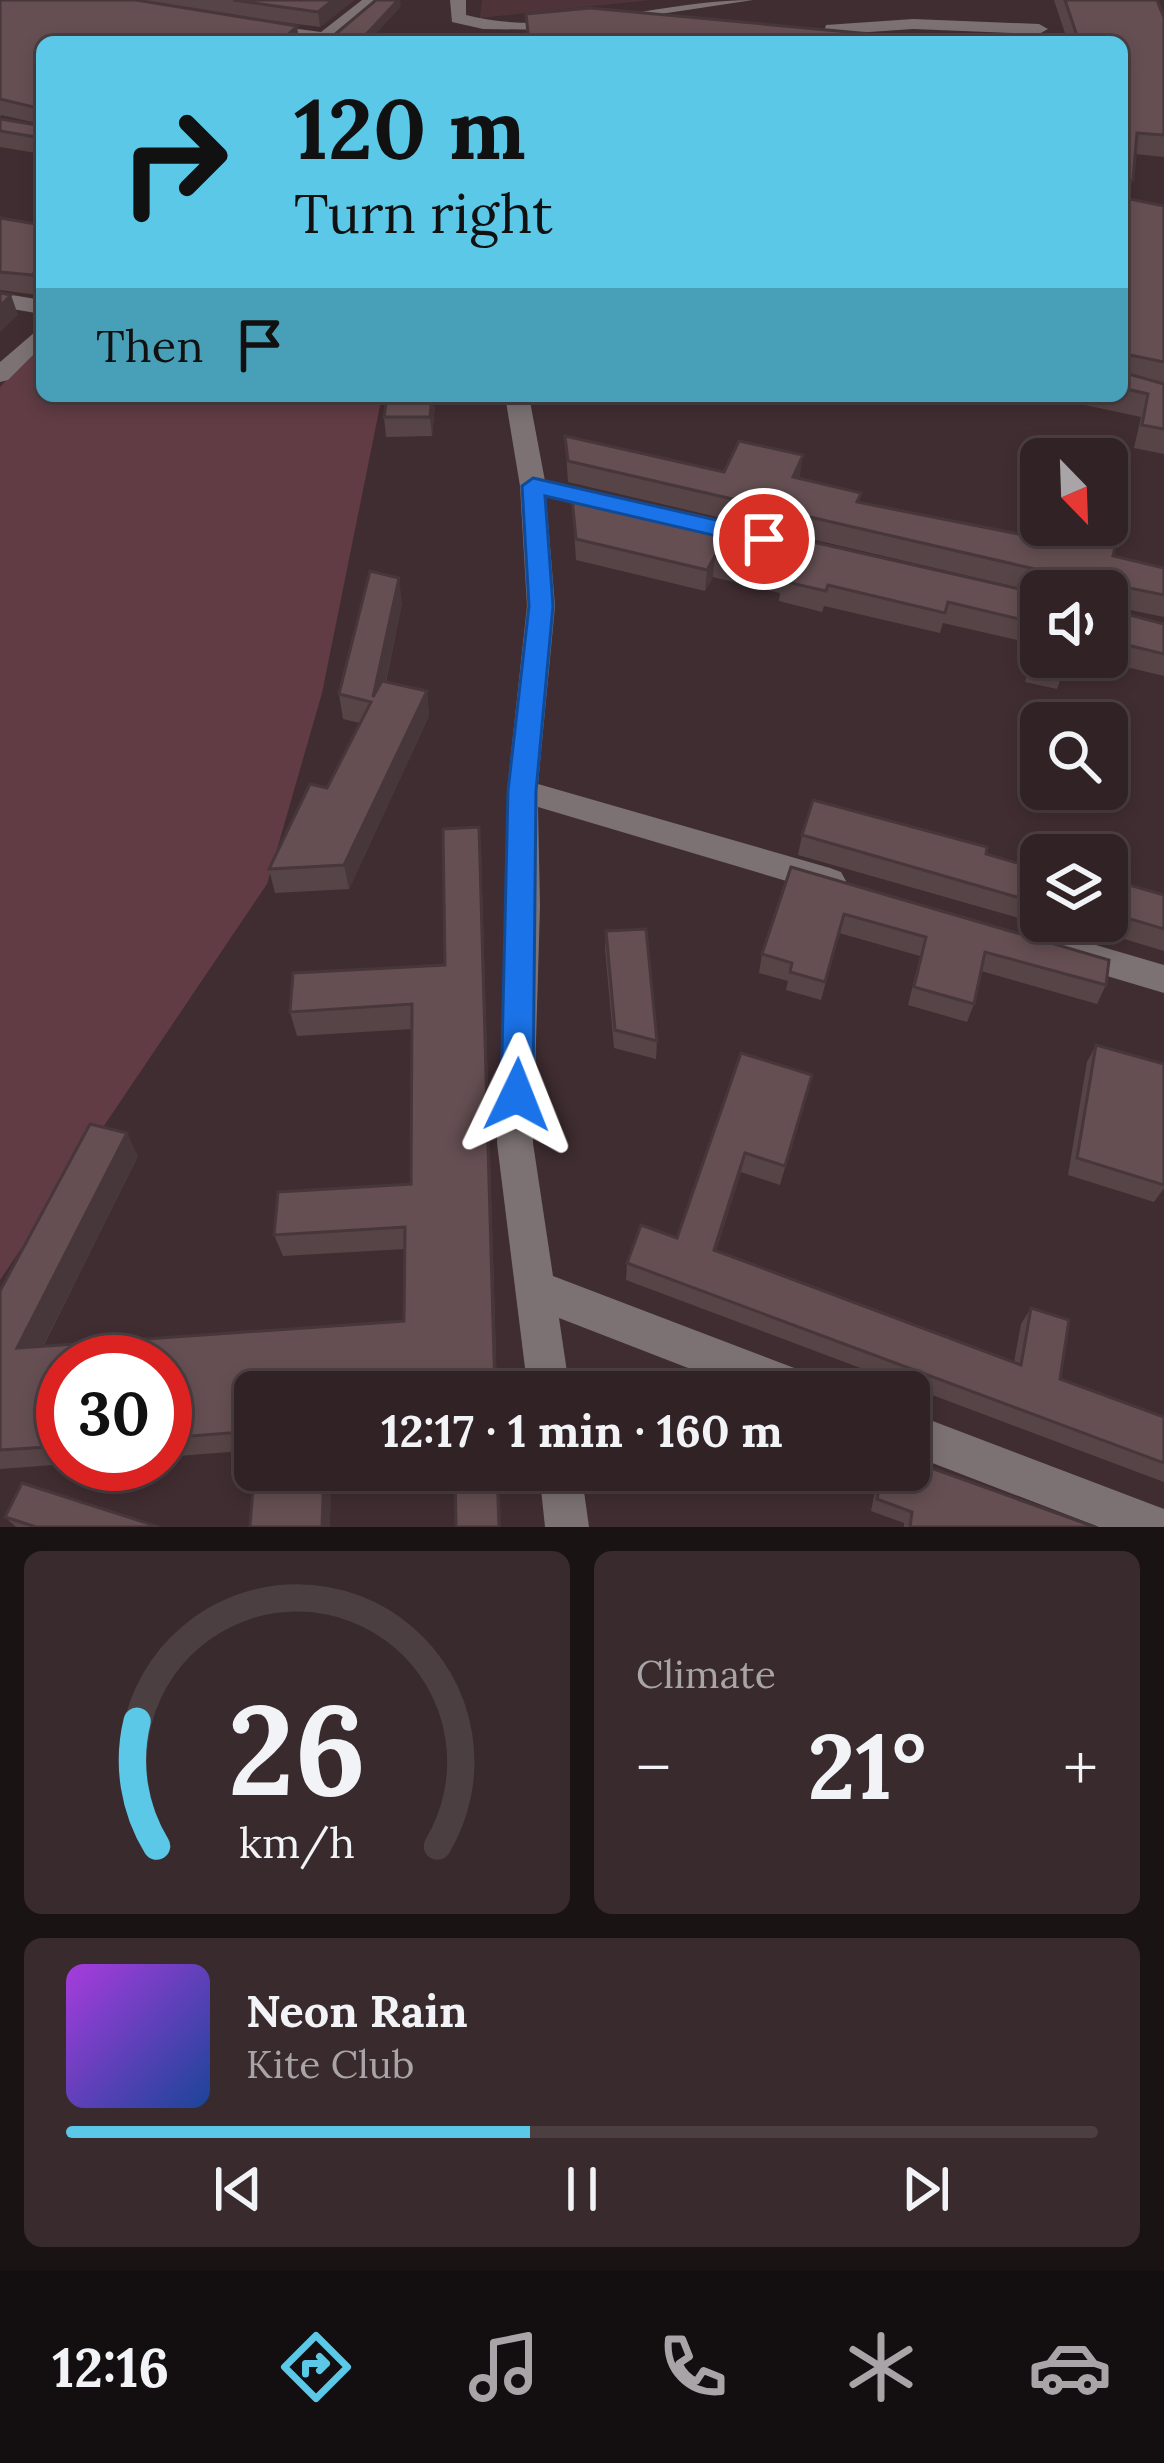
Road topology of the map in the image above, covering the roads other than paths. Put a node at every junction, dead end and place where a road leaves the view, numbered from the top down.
1 (372, 0) edge
2 (458, 0) edge
3 (745, 0) edge
4 (907, 0) edge
5 (544, 5) dead end
6 (503, 10) dead end
7 (610, 16) junction
8 (913, 24) junction
9 (235, 25) edge
10 (705, 28) edge
11 (1038, 30) edge
12 (299, 36) edge
13 (327, 36) edge
14 (831, 36) edge
15 (0, 300) edge
16 (36, 306) edge
17 (36, 339) edge
18 (0, 375) edge
19 (518, 402) edge
20 (533, 486) junction
21 (626, 507) edge
22 (522, 791) junction
23 (866, 892) edge
24 (1049, 945) edge
25 (1164, 979) edge
26 (535, 1289) junction
27 (546, 1371) edge
28 (748, 1371) edge
29 (930, 1440) edge
30 (563, 1491) edge
31 (568, 1527) edge
32 (1155, 1527) edge

1 - 13 street
2 - 7 street
3 - 7 street
4 - 8 street
5 - 6 street
7 - 10 street
8 - 11 street
8 - 14 street
9 - 12 street
15 - 16 street
17 - 18 street
19 - 20 street
20 - 21 street
20 - 22 street
22 - 23 street
22 - 26 street
24 - 25 street
26 - 27 street
26 - 28 street
29 - 32 street
30 - 31 street

